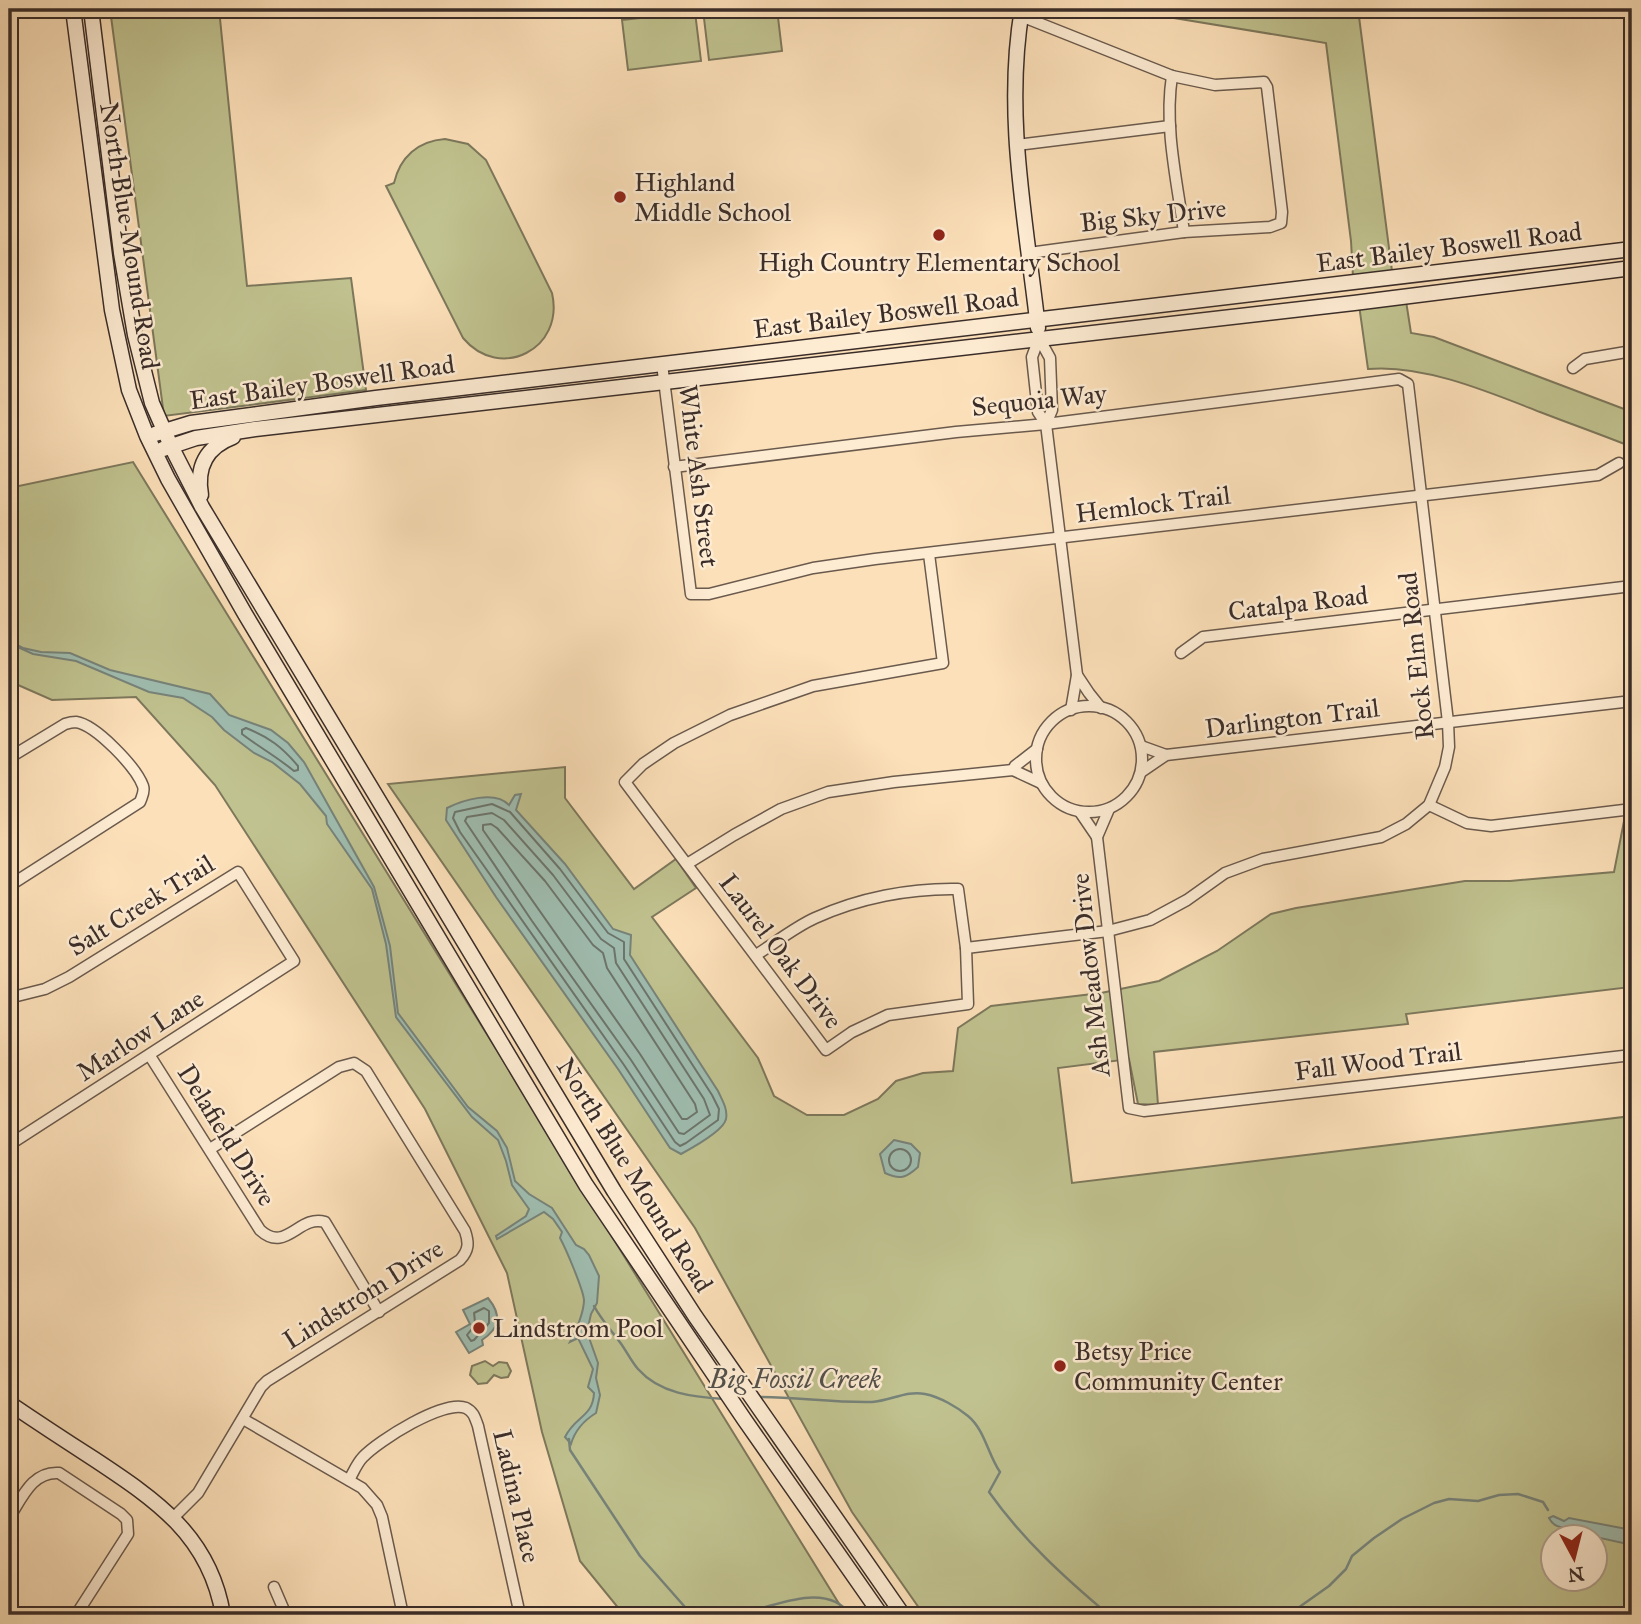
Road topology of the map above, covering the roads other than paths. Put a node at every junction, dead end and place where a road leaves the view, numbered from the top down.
1 (73, 9) edge
2 (91, 9) edge
3 (1021, 12) edge
4 (1171, 76) junction
5 (103, 106) junction
6 (1170, 126) junction
7 (1017, 145) junction
8 (1184, 232) junction
9 (1632, 249) edge
10 (1029, 253) junction
11 (1632, 268) edge
12 (1037, 320) junction
13 (1039, 338) junction
14 (868, 340) junction
15 (813, 347) junction
16 (1632, 351) edge
17 (870, 357) junction
18 (815, 363) junction
19 (662, 364) junction
20 (1573, 368) dead end
21 (607, 370) junction
22 (545, 378) junction
23 (664, 382) junction
24 (1408, 384) joint
25 (550, 395) junction
26 (480, 403) junction
27 (1046, 424) junction
28 (254, 429) junction
29 (164, 431) junction
30 (147, 436) junction
31 (170, 446) junction
32 (155, 452) junction
33 (1619, 463) dead end
34 (674, 467) junction
35 (1421, 496) junction
36 (202, 507) junction
37 (1060, 539) junction
38 (929, 554) junction
39 (1632, 586) edge
40 (691, 594) joint
41 (1436, 611) junction
42 (1181, 653) dead end
43 (1077, 675) junction
44 (1632, 701) edge
45 (1101, 708) junction
46 (1070, 710) junction
47 (1448, 722) junction
48 (348, 746) junction
49 (1141, 746) junction
50 (1037, 749) junction
51 (1166, 755) junction
52 (328, 756) junction
53 (9, 758) edge
54 (1013, 770) junction
55 (1141, 772) junction
56 (1041, 783) junction
57 (1429, 805) junction
58 (1109, 809) junction
59 (1632, 809) edge
60 (1080, 812) junction
61 (1097, 837) junction
62 (687, 864) junction
63 (9, 886) edge
64 (1108, 931) junction
65 (966, 948) junction
66 (756, 955) junction
67 (294, 961) joint
68 (9, 998) edge
69 (1632, 1055) edge
70 (150, 1056) junction
71 (1129, 1108) joint
72 (9, 1145) edge
73 (210, 1149) junction
74 (379, 1311) junction
75 (9, 1403) edge
76 (243, 1419) junction
77 (349, 1480) junction
78 (174, 1517) junction
79 (9, 1518) edge
80 (274, 1587) dead end
81 (76, 1615) edge
82 (223, 1615) edge
83 (286, 1615) edge
84 (403, 1615) edge
85 (520, 1615) edge
86 (881, 1615) edge
87 (904, 1615) edge

1 - 5 main road
1 - 30 main road, North Blue Mound Road
2 - 5 main road, North Blue Mound Road
3 - 4 street
3 - 7 main road
4 - 6 street
4 - 8 street, Big Sky Drive
5 - 29 main road, North Blue Mound Road
6 - 7 street
6 - 8 street
7 - 10 main road
8 - 10 street, Big Sky Drive
9 - 12 main road, East Bailey Boswell Road
10 - 12 main road
11 - 13 main road, East Bailey Boswell Road
12 - 13 main road
12 - 14 main road, East Bailey Boswell Road
13 - 17 main road, East Bailey Boswell Road
13 - 27 street
13 - 27 street
14 - 15 main road, East Bailey Boswell Road
14 - 17 main road
15 - 18 main road
15 - 19 main road, East Bailey Boswell Road
16 - 20 street
17 - 18 main road, East Bailey Boswell Road
18 - 23 main road, East Bailey Boswell Road
19 - 21 main road, East Bailey Boswell Road
19 - 23 street, White Ash Street
21 - 22 main road, East Bailey Boswell Road
21 - 25 main road
22 - 26 main road
22 - 29 main road, East Bailey Boswell Road
23 - 25 main road, East Bailey Boswell Road
23 - 34 street, White Ash Street
24 - 27 street, Sequoia Way
24 - 35 street, Rock Elm Road
25 - 26 main road, East Bailey Boswell Road
26 - 28 main road, East Bailey Boswell Road
27 - 34 street, Sequoia Way
27 - 37 street
28 - 31 main road, East Bailey Boswell Road
28 - 36 main road, North Blue Mound Road
29 - 30 main road, East Bailey Boswell Road
29 - 31 main road, North Blue Mound Road
30 - 32 main road, North Blue Mound Road
31 - 32 main road, East Bailey Boswell Road
31 - 36 main road, North Blue Mound Road
32 - 52 main road, North Blue Mound Road
33 - 35 street, Hemlock Trail
34 - 40 street, White Ash Street
35 - 37 street, Hemlock Trail
35 - 41 street, Rock Elm Road
36 - 48 main road, North Blue Mound Road
37 - 38 street, Hemlock Trail
37 - 43 street
38 - 40 street, Hemlock Trail
38 - 62 street, Laurel Oak Drive
39 - 41 street, Catalpa Road
41 - 42 street, Catalpa Road
41 - 47 street, Rock Elm Road
43 - 45 street
43 - 46 street
44 - 47 street, Darlington Trail
45 - 46 street
45 - 49 street
46 - 50 street
47 - 51 street, Darlington Trail
47 - 57 street, Rock Elm Road
48 - 52 main road
48 - 87 main road, North Blue Mound Road
49 - 51 street, Darlington Trail
49 - 55 street
50 - 54 street
50 - 56 street
51 - 55 street, Darlington Trail
52 - 86 main road, North Blue Mound Road
53 - 63 street
54 - 56 street
54 - 62 street
55 - 58 street
56 - 60 street
57 - 59 street
57 - 64 street, Rock Elm Road
58 - 60 street
58 - 61 street, Ash Meadow Drive
60 - 61 street, Ash Meadow Drive
61 - 64 street, Ash Meadow Drive
62 - 66 street, Laurel Oak Drive
64 - 65 street, Rock Elm Road
64 - 71 street, Ash Meadow Drive
65 - 66 street
65 - 66 street, Laurel Oak Drive
67 - 68 street, Salt Creek Trail
67 - 70 street, Marlow Lane
69 - 71 street, Fall Wood Trail
70 - 72 street, Marlow Lane
70 - 73 street, Delafield Drive
73 - 74 street, Delafield Drive
73 - 74 street, Lindstrom Drive
74 - 76 street, Lindstrom Drive
75 - 78 main road
76 - 77 street
76 - 78 street, Lindstrom Drive
77 - 84 street
77 - 85 street, Ladina Place
78 - 82 main road
79 - 81 street
80 - 83 street

